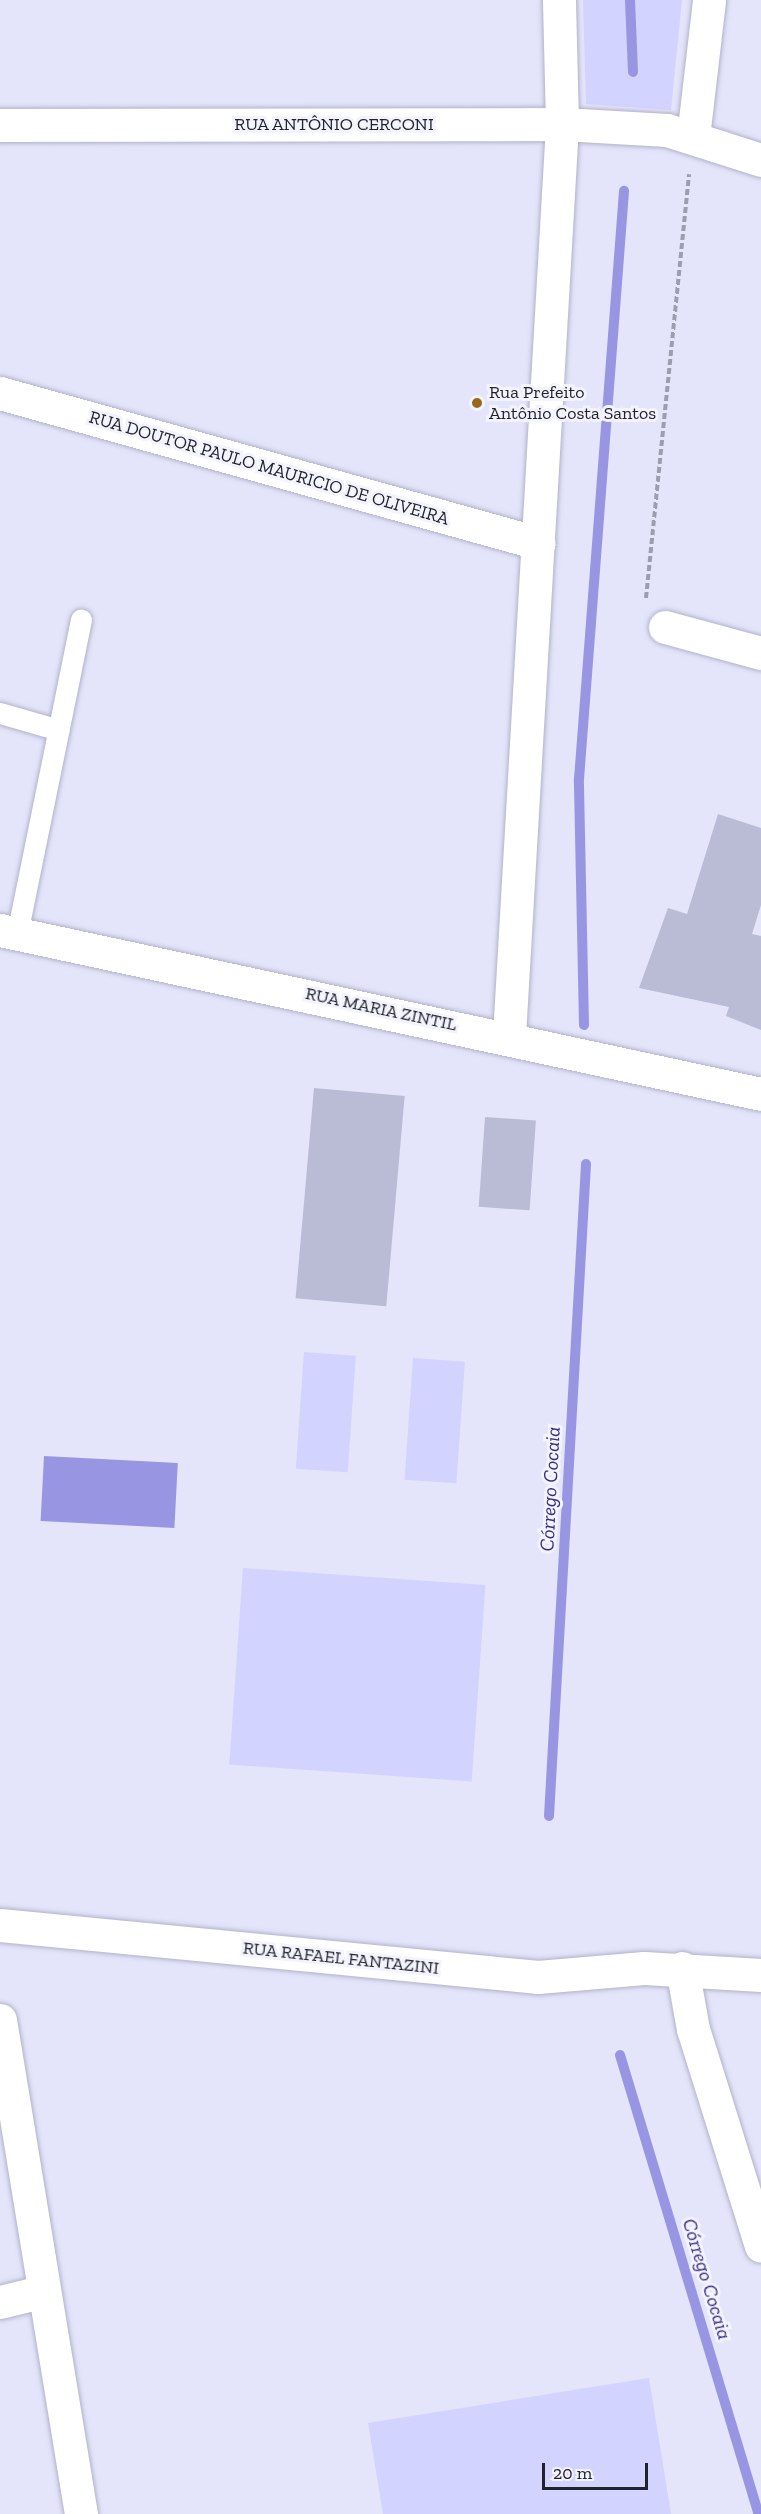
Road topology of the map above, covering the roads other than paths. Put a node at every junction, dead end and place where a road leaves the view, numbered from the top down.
1 (558, 0) edge
2 (709, 0) edge
3 (562, 124) junction
4 (0, 125) edge
5 (680, 134) junction
6 (761, 160) edge
7 (0, 393) edge
8 (538, 543) junction
9 (81, 619) dead end
10 (665, 627) road end
11 (761, 653) edge
12 (0, 713) edge
13 (59, 730) junction
14 (9, 932) edge
15 (509, 1036) junction
16 (761, 1094) edge
17 (0, 1925) edge
18 (682, 1968) junction
19 (761, 1976) edge
20 (0, 2020) edge
21 (758, 2231) edge
22 (41, 2292) junction
23 (0, 2302) edge
24 (81, 2514) edge

1 - 3 street
2 - 5 street
3 - 4 street, RUA ANTÔNIO CERCONI
3 - 5 street, RUA ANTÔNIO CERCONI
3 - 8 street
5 - 6 street, RUA ANTÔNIO CERCONI
7 - 8 street, RUA DOUTOR PAULO MAURICIO DE OLIVEIRA
8 - 15 street
9 - 13 lane
10 - 11 street
12 - 13 lane
13 - 14 lane
14 - 15 street, RUA MARIA ZINTIL
15 - 16 street, RUA MARIA ZINTIL
17 - 18 street, RUA RAFAEL FANTAZINI
18 - 19 street, RUA RAFAEL FANTAZINI
18 - 21 street
20 - 22 street
22 - 23 street
22 - 24 street

